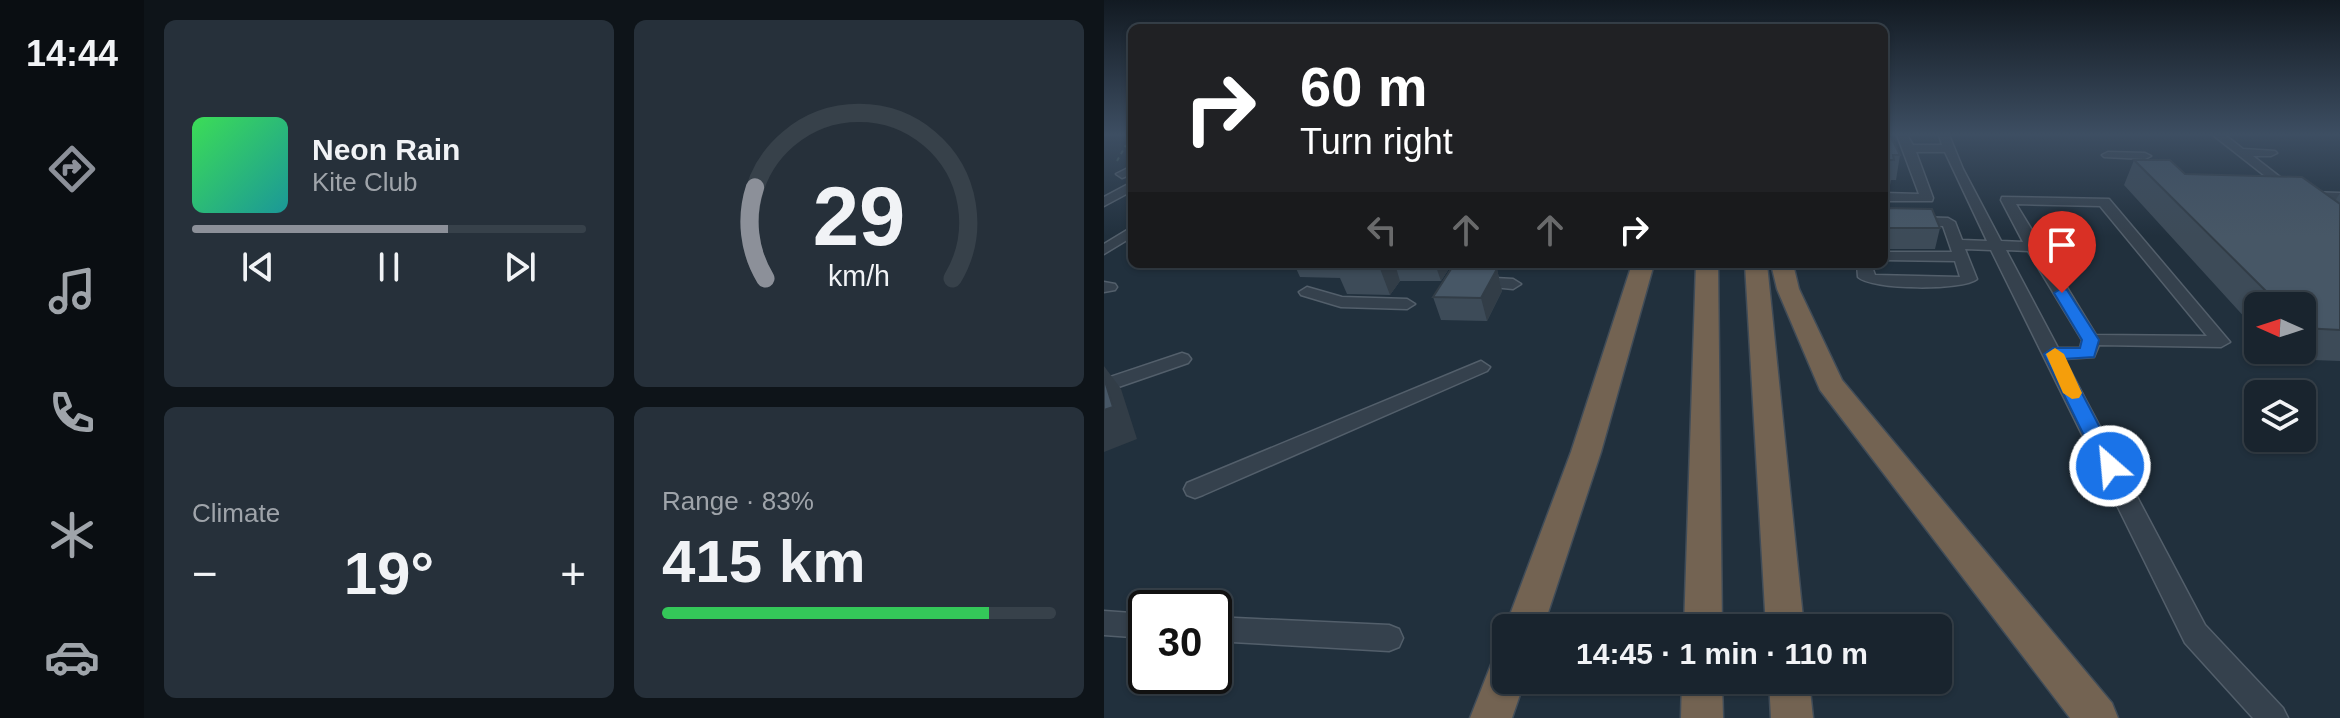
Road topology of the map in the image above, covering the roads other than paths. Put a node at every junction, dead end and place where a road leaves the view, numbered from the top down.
1 (1916, 169) edge
2 (1959, 169) edge
3 (2262, 169) edge
4 (1128, 188) edge
5 (1104, 189) edge
6 (1128, 189) edge
7 (2299, 196) junction
8 (1888, 197) edge
9 (2340, 197) edge
10 (1927, 198) junction
11 (1104, 202) edge
12 (2320, 212) edge
13 (1888, 220) edge
14 (1948, 222) junction
15 (1128, 234) edge
16 (1997, 245) junction
17 (2033, 247) junction
18 (1104, 250) edge
19 (1958, 251) junction
20 (1888, 256) edge
21 (1642, 268) edge
22 (1707, 268) edge
23 (1756, 268) edge
24 (1783, 268) edge
25 (1865, 268) edge
26 (1466, 281) edge
27 (1513, 284) dead end
28 (1307, 292) dead end
29 (1407, 304) dead end
30 (2091, 340) junction
31 (2053, 354) junction
32 (1182, 359) dead end
33 (1481, 367) dead end
34 (1104, 386) edge
35 (1195, 489) dead end
36 (1529, 614) edge
37 (1703, 614) edge
38 (1784, 614) edge
39 (1104, 623) edge
40 (1128, 625) edge
41 (1232, 630) edge
42 (1389, 638) dead end
43 (1500, 694) edge
44 (1702, 694) edge
45 (1790, 694) edge
46 (1491, 718) edge
47 (1702, 718) edge
48 (1792, 718) edge
49 (2097, 718) edge
50 (2273, 718) edge

1 - 10 street
2 - 16 street
3 - 7 street
4 - 5 street
6 - 11 street
7 - 9 street
7 - 12 street
8 - 10 street
10 - 14 street
13 - 14 street
14 - 19 street
15 - 18 street
16 - 17 street
16 - 19 street
16 - 31 street
17 - 30 street
17 - 30 street
19 - 20 street
19 - 25 street
21 - 36 highway
22 - 37 highway
23 - 38 highway
24 - 49 highway
26 - 27 street
28 - 29 street
30 - 31 street
31 - 50 street
32 - 34 street
33 - 35 street
39 - 40 street
41 - 42 street
43 - 46 highway
44 - 47 highway
45 - 48 highway

